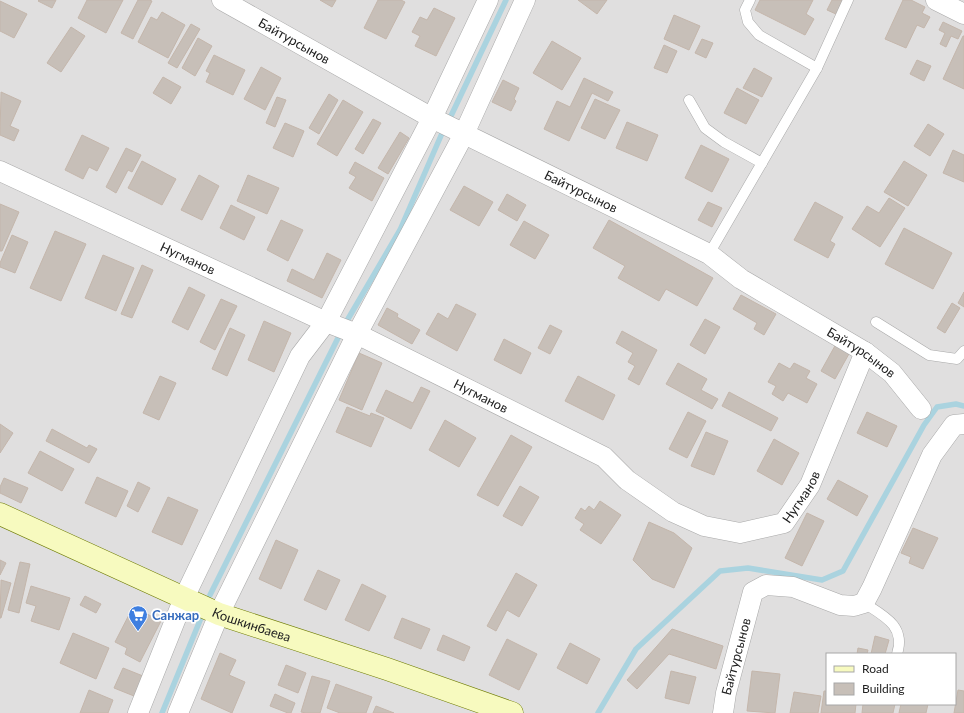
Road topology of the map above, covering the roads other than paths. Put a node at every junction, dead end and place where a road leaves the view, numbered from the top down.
1 (222, 0) edge
2 (488, 0) edge
3 (525, 0) edge
4 (750, 0) edge
5 (848, 0) edge
6 (936, 0) edge
7 (964, 14) edge
8 (817, 68) junction
9 (689, 100) dead end
10 (432, 118) junction
11 (464, 134) junction
12 (762, 163) junction
13 (0, 171) edge
14 (708, 254) junction
15 (326, 322) junction
16 (876, 322) dead end
17 (357, 334) junction
18 (964, 351) edge
19 (865, 352) junction
20 (921, 409) dead end
21 (964, 424) edge
22 (0, 514) edge
23 (184, 598) junction
24 (864, 603) junction
25 (219, 614) junction
26 (898, 653) edge
27 (138, 713) edge
28 (178, 713) edge
29 (512, 713) edge
30 (723, 713) edge

1 - 10 street, Байтурсынов
2 - 10 street
3 - 11 street
4 - 8 lane
5 - 8 lane
6 - 7 street
8 - 12 lane
9 - 12 lane
10 - 11 street, Байтурсынов
10 - 15 street
11 - 14 street, Байтурсынов
11 - 17 street
12 - 14 lane
13 - 15 street, Нугманов
14 - 19 street, Байтурсынов
15 - 17 street, Нугманов
15 - 23 street
16 - 18 lane
17 - 19 street, Нугманов
17 - 25 street
19 - 20 street, Байтурсынов
21 - 24 street
22 - 23 main road, Кошкинбаева
23 - 25 main road, Кошкинбаева
23 - 27 street
24 - 26 lane
24 - 30 street, Байтурсынов
25 - 28 street
25 - 29 main road, Кошкинбаева

